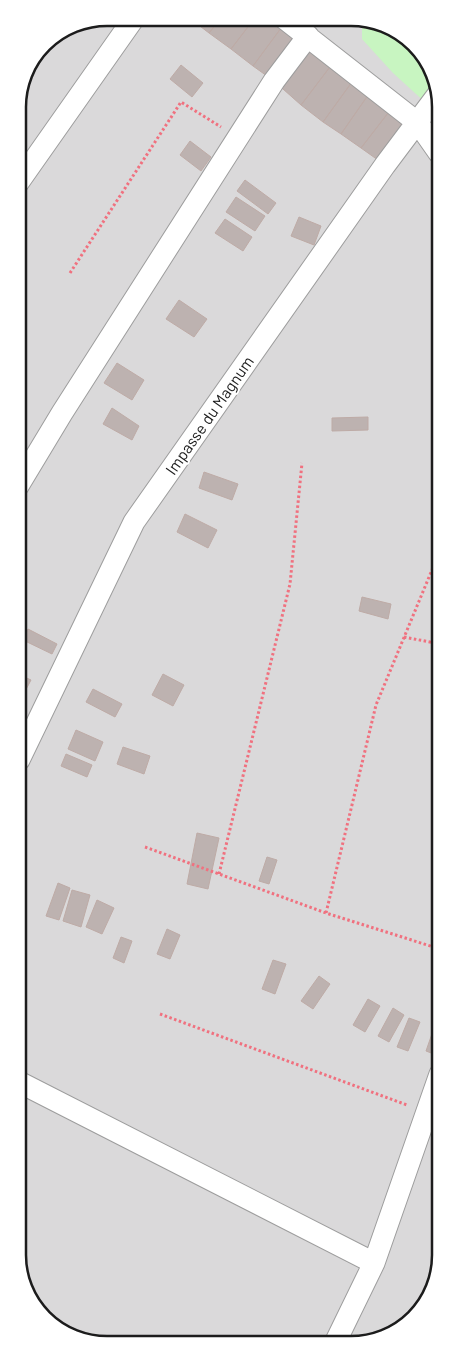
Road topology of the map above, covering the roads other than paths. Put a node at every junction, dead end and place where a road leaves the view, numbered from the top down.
1 (128, 26) edge
2 (294, 26) edge
3 (308, 36) junction
4 (432, 104) edge
5 (418, 123) junction
6 (432, 143) edge
7 (26, 172) edge
8 (26, 473) edge
9 (26, 744) edge
10 (26, 1086) edge
11 (432, 1097) edge
12 (374, 1263) junction
13 (338, 1336) edge

1 - 7 street
2 - 3 street
3 - 5 street
3 - 8 street
4 - 5 street, Impasse du Magnum
5 - 6 street
5 - 9 street, Impasse du Magnum
10 - 12 street
11 - 12 street
12 - 13 street

